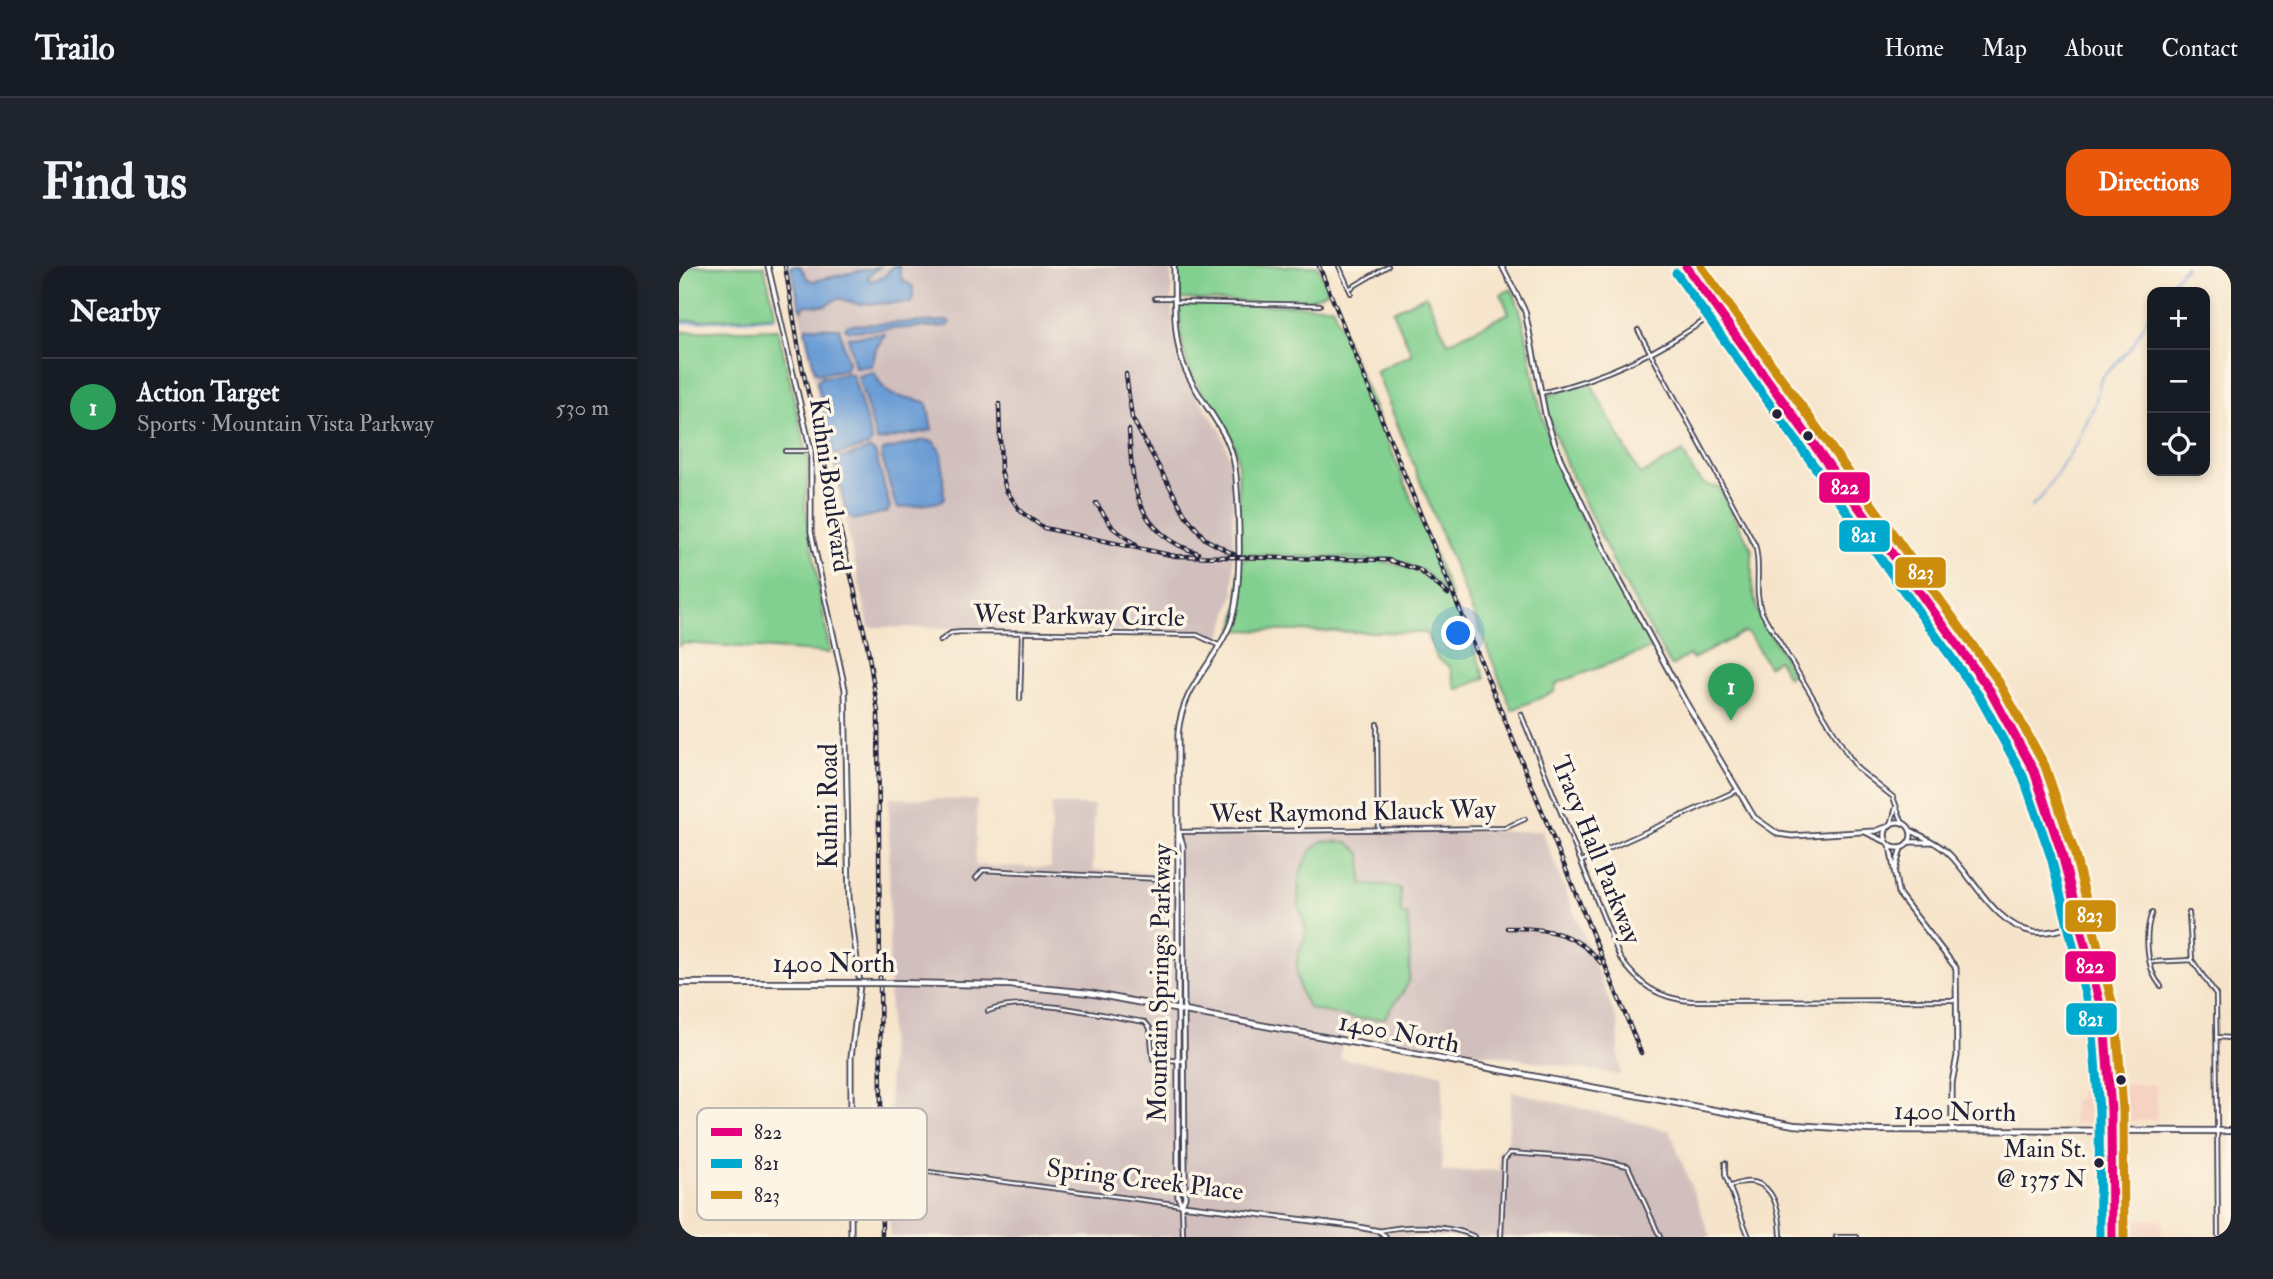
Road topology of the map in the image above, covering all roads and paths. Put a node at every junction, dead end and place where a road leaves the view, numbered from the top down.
1 (768, 266) edge
2 (1174, 266) edge
3 (1339, 266) edge
4 (1388, 266) edge
5 (1502, 266) edge
6 (1686, 266) edge
7 (1154, 298) dead end
8 (1175, 300) junction
9 (1320, 305) dead end
10 (1718, 311) junction
11 (1638, 330) dead end
12 (1651, 353) junction
13 (1541, 393) junction
14 (811, 451) junction
15 (785, 452) dead end
16 (834, 628) joint
17 (1022, 633) junction
18 (940, 641) dead end
19 (1218, 645) junction
20 (1020, 699) dead end
21 (1521, 714) dead end
22 (1377, 724) dead end
23 (1738, 790) junction
24 (1896, 807) junction
25 (1525, 819) dead end
26 (1903, 824) junction
27 (1890, 826) junction
28 (1378, 830) junction
29 (1910, 831) junction
30 (1179, 832) junction
31 (1865, 832) junction
32 (1908, 842) junction
33 (1932, 842) junction
34 (1889, 844) junction
35 (1902, 847) junction
36 (1582, 861) junction
37 (1895, 872) junction
38 (976, 878) dead end
39 (1176, 879) junction
40 (1183, 880) junction
41 (2152, 913) dead end
42 (2189, 913) dead end
43 (2081, 924) junction
44 (2192, 960) junction
45 (2151, 962) junction
46 (679, 983) edge
47 (2161, 986) dead end
48 (1958, 1000) junction
49 (1177, 1010) junction
50 (988, 1011) dead end
51 (1184, 1011) junction
52 (2216, 1037) junction
53 (2231, 1038) edge
54 (1178, 1061) junction
55 (1184, 1061) junction
56 (851, 1108) edge
57 (1951, 1131) junction
58 (2217, 1131) junction
59 (2231, 1131) edge
60 (2110, 1133) junction
61 (1725, 1163) dead end
62 (927, 1172) edge
63 (1729, 1186) junction
64 (1182, 1205) junction
65 (1379, 1231) junction
66 (1183, 1237) edge
67 (1385, 1237) edge
68 (1475, 1237) edge
69 (1501, 1237) edge
70 (1660, 1237) edge
71 (1749, 1237) edge
72 (1781, 1237) edge
73 (1836, 1237) edge
74 (1857, 1237) edge
75 (2112, 1237) edge
76 (2218, 1237) edge

1 - 14 street, Kuhni Boulevard
2 - 8 street
3 - 4 street
5 - 13 street
6 - 10 main road
7 - 8 street
8 - 9 street
8 - 19 street
10 - 12 street
10 - 43 main road
11 - 12 street
12 - 13 street
12 - 24 street
13 - 23 street
14 - 15 street
14 - 16 street, Kuhni Boulevard
16 - 56 street, Kuhni Road
17 - 18 street, West Parkway Circle
17 - 19 street, West Parkway Circle
17 - 20 street
19 - 30 street
21 - 36 street, Tracy Hall Parkway
22 - 28 street
23 - 31 street
23 - 36 street
24 - 26 street
24 - 27 street
25 - 28 street, West Raymond Klauck Way
26 - 27 street
26 - 29 street
27 - 31 street
27 - 34 street
28 - 30 street, West Raymond Klauck Way
29 - 32 street
29 - 33 street
30 - 39 street, Mountain Springs Parkway
30 - 40 street, Mountain Springs Parkway
31 - 34 street
32 - 33 street
32 - 35 street
33 - 43 street
34 - 35 street
34 - 37 street
35 - 37 street
36 - 48 street, Tracy Hall Parkway
37 - 48 street
38 - 39 street
39 - 40 street
39 - 49 street, Mountain Springs Parkway
40 - 51 street, Mountain Springs Parkway
41 - 45 street
42 - 44 street
43 - 60 main road
44 - 45 street
44 - 52 street
45 - 47 street
46 - 49 main road, 1400 North, bridge
48 - 57 street
49 - 51 main road, 1400 North
49 - 54 street, Mountain Springs Parkway
50 - 54 street
51 - 55 street, Mountain Springs Parkway
51 - 57 main road, 1400 North
52 - 53 street
52 - 58 street
54 - 55 street
54 - 64 street, Mountain Springs Parkway
55 - 64 street, Mountain Springs Parkway
57 - 60 main road, 1400 North
58 - 59 main road, 1400 North
58 - 60 main road, 1400 North
58 - 76 street
60 - 75 main road
61 - 63 street
62 - 64 street, Spring Creek Place
63 - 71 street
63 - 72 street
64 - 65 street, Spring Creek Place
64 - 66 street, Mountain Springs Parkway
65 - 67 street
65 - 68 street
69 - 70 street
73 - 74 street

